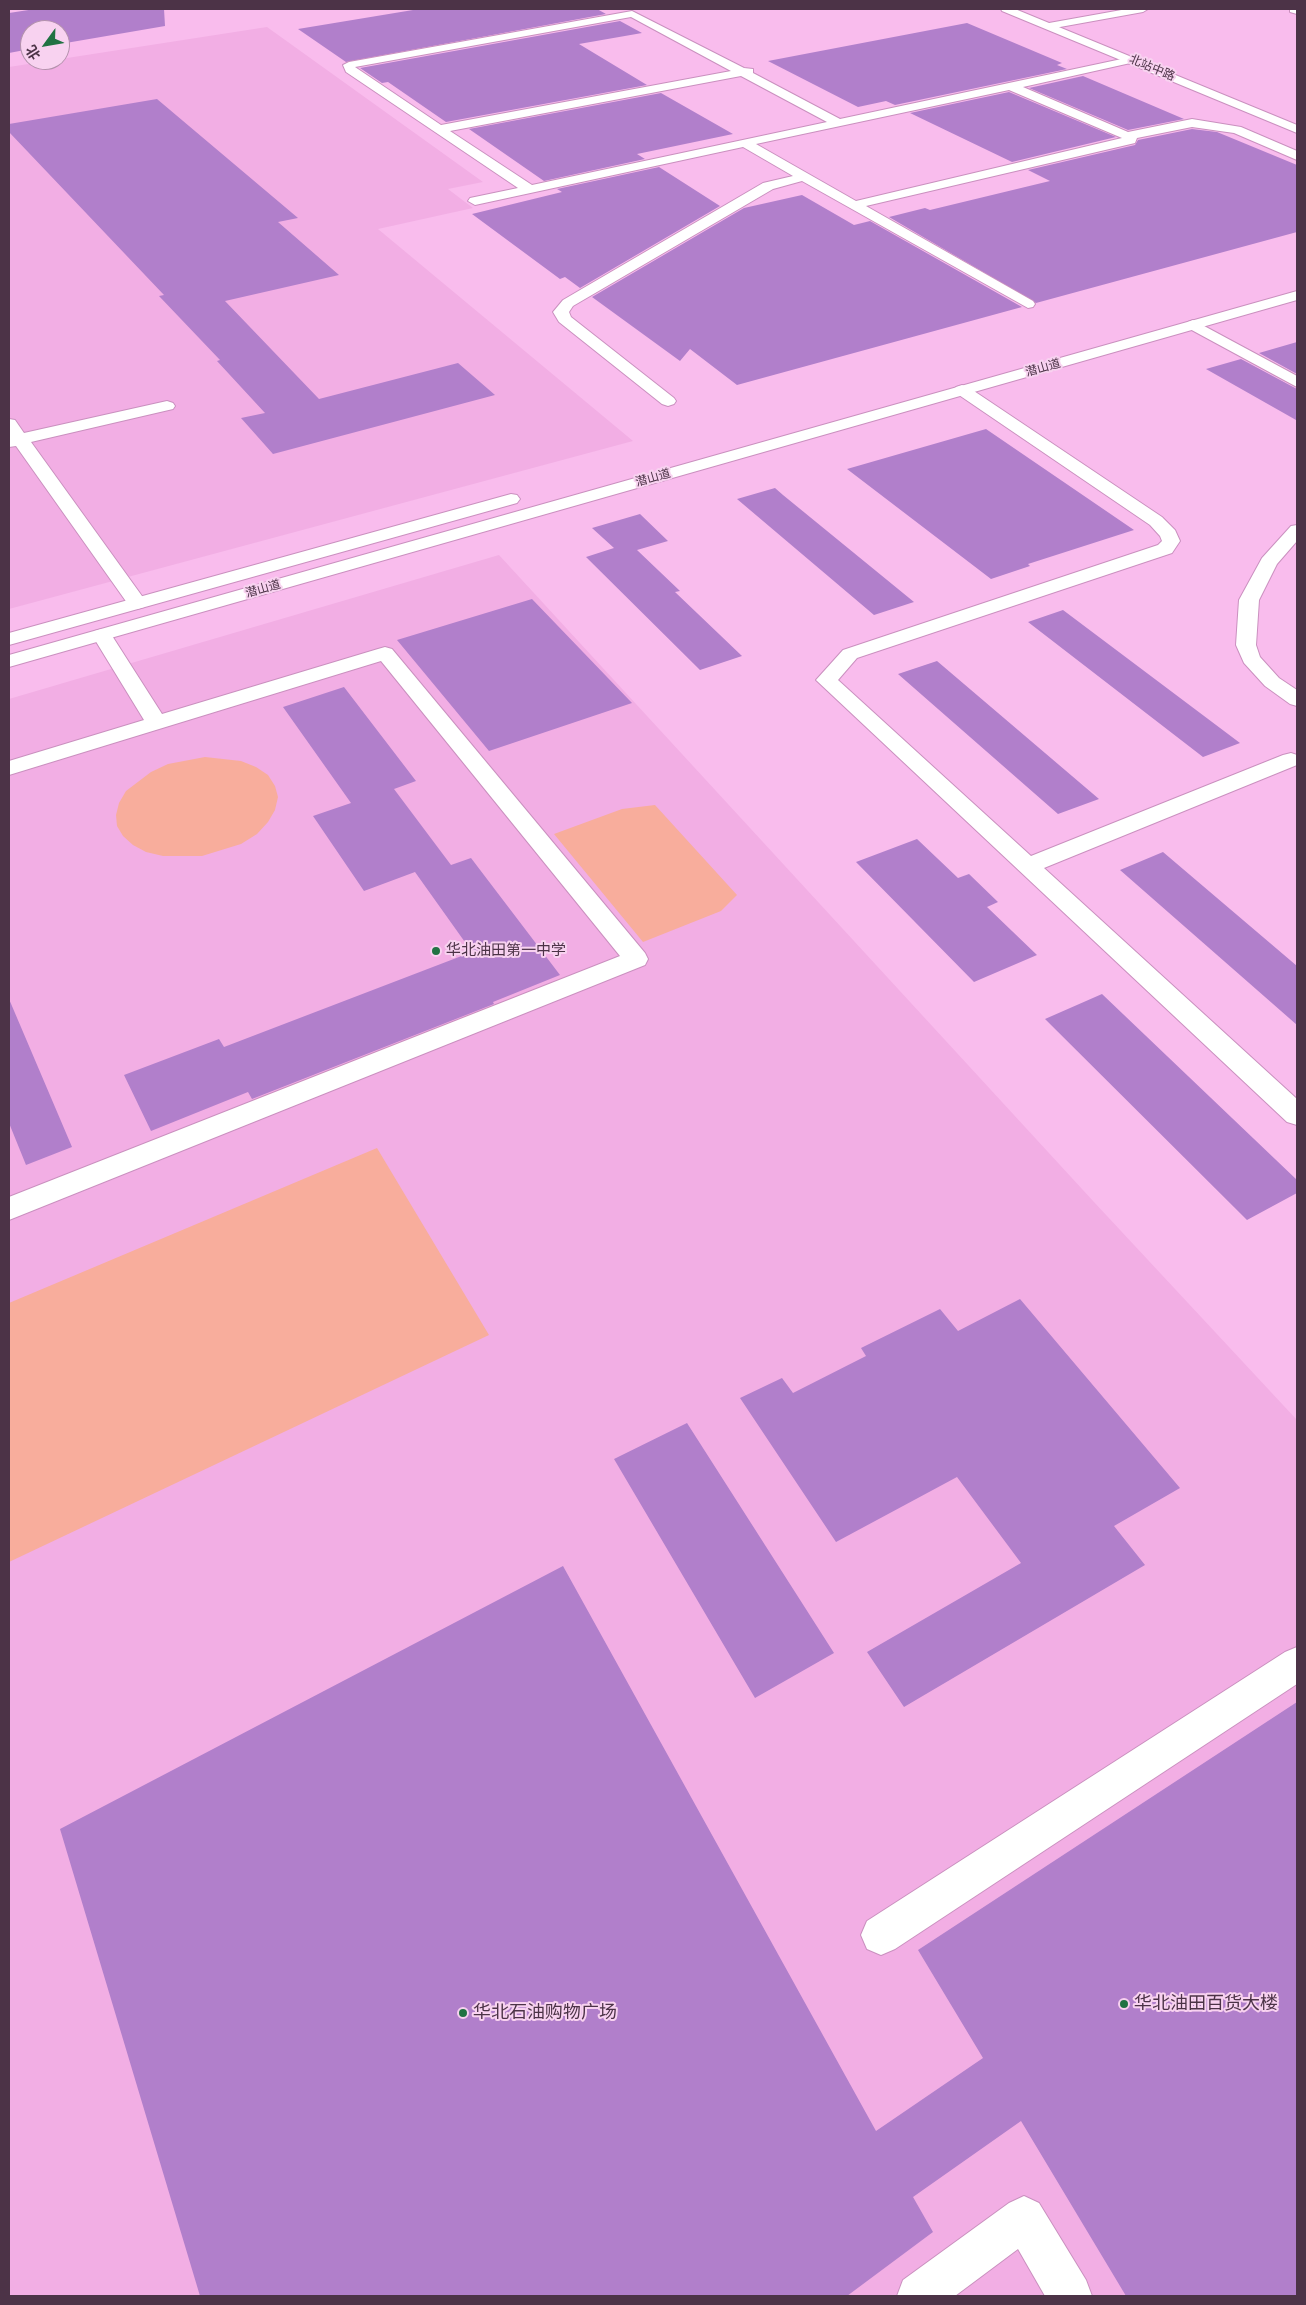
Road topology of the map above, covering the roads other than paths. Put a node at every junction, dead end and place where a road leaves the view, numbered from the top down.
1 (1006, 9) edge
2 (1101, 9) edge
3 (1143, 9) edge
4 (1036, 15) edge
5 (1053, 21) junction
6 (1070, 22) junction
7 (1092, 31) dead end
8 (1131, 60) junction
9 (762, 69) dead end
10 (743, 72) junction
11 (1011, 86) junction
12 (839, 123) junction
13 (441, 129) junction
14 (1297, 129) edge
15 (1127, 136) junction
16 (745, 143) junction
17 (1297, 156) edge
18 (804, 177) junction
19 (529, 189) junction
20 (475, 201) dead end
21 (854, 205) junction
22 (1297, 279) edge
23 (1297, 295) edge
24 (1028, 304) dead end
25 (1193, 325) junction
26 (1008, 360) dead end
27 (1297, 382) edge
28 (962, 390) junction
29 (668, 401) dead end
30 (167, 406) dead end
31 (9, 424) edge
32 (14, 440) edge
33 (529, 494) dead end
34 (1297, 530) edge
35 (137, 603) junction
36 (102, 635) junction
37 (9, 639) edge
38 (9, 662) edge
39 (1297, 700) edge
40 (157, 723) junction
41 (1291, 760) dead end
42 (9, 768) edge
43 (1028, 866) junction
44 (1297, 1114) edge
45 (9, 1209) edge
46 (1297, 1664) edge
47 (882, 1935) dead end
48 (919, 2296) edge
49 (1070, 2296) edge

1 - 4 main road, 北站中路
2 - 5 main road
3 - 6 main road
4 - 5 main road, 北站中路
5 - 6 main road, 北站中路
5 - 8 main road, 北站中路
6 - 7 main road, 北站中路
8 - 11 main road
8 - 14 main road, 北站中路
9 - 10 main road
10 - 12 main road
10 - 13 main road
10 - 13 main road
11 - 12 main road
11 - 15 main road
12 - 16 main road
13 - 19 main road
15 - 17 main road
15 - 21 main road
16 - 18 main road
16 - 19 main road
18 - 21 main road
18 - 29 main road
19 - 20 main road
21 - 24 main road
22 - 26 main road, 潜山道
23 - 25 main road, 潜山道
25 - 27 main road
25 - 28 main road, 潜山道
28 - 36 main road, 潜山道
28 - 43 main road
30 - 32 main road
31 - 32 main road
32 - 35 main road
33 - 35 main road, 潜山道
34 - 39 main road
35 - 37 main road, 潜山道
36 - 38 main road, 潜山道
36 - 40 main road
40 - 42 main road
40 - 45 main road
41 - 43 main road
43 - 44 main road
46 - 47 main road
48 - 49 main road

